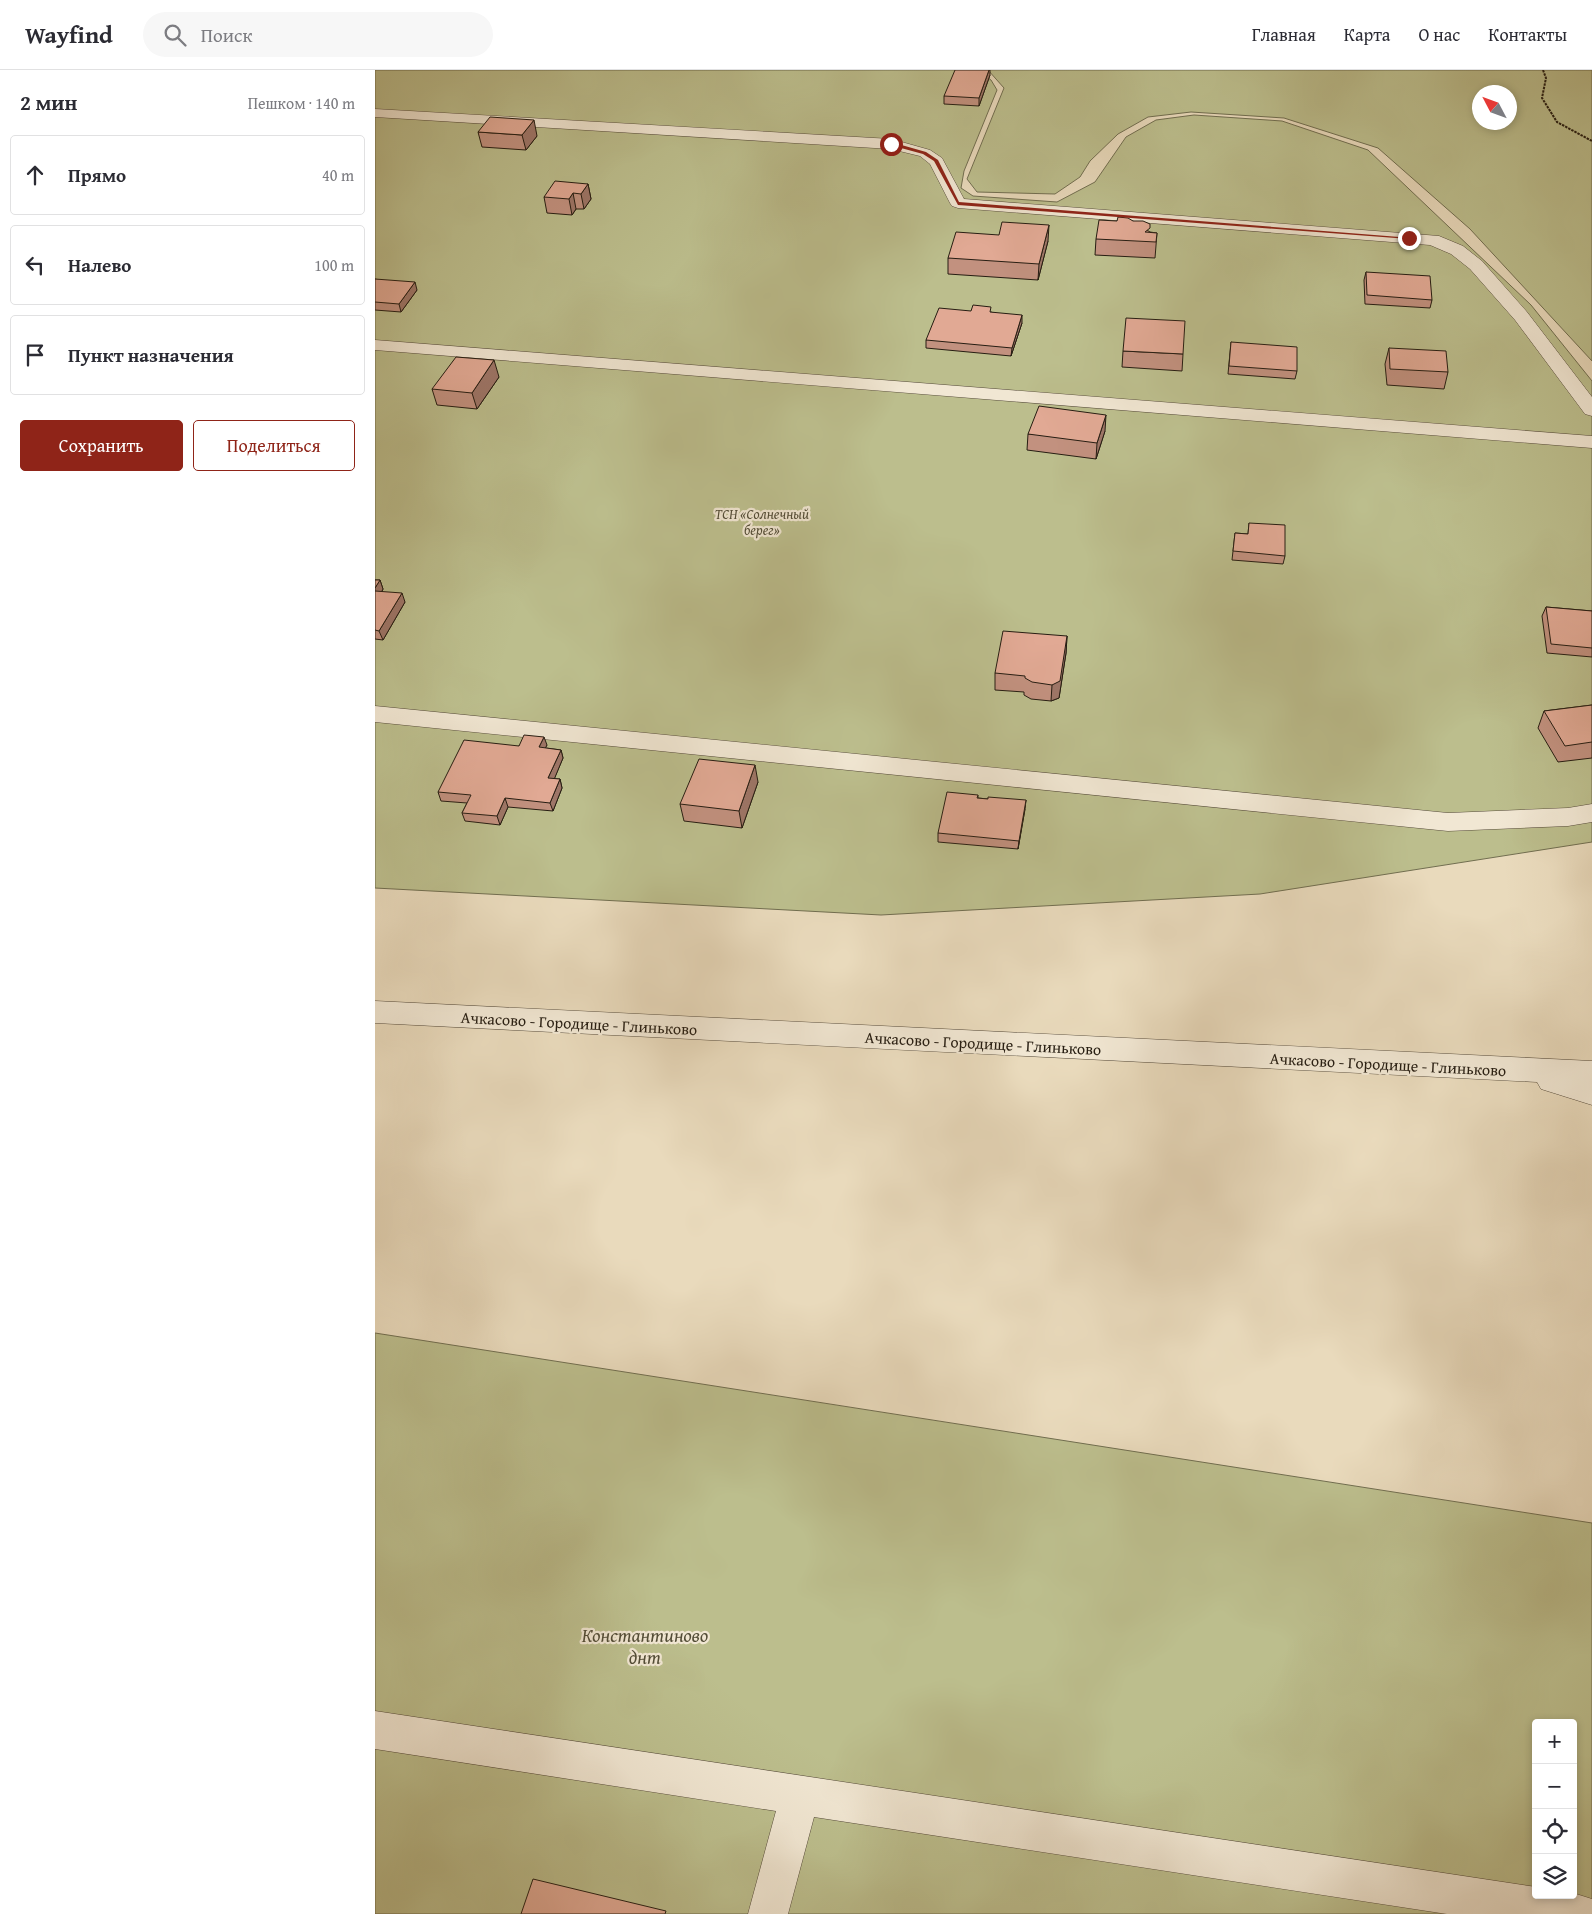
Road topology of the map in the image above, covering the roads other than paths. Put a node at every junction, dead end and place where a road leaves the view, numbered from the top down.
1 (375, 113) edge
2 (375, 345) edge
3 (1592, 410) edge
4 (1592, 442) edge
5 (375, 714) edge
6 (1592, 813) edge
7 (375, 1012) edge
8 (1592, 1057) edge
9 (1511, 1070) junction
10 (1592, 1073) edge
11 (1592, 1094) edge
12 (375, 1730) edge
13 (799, 1795) junction
14 (768, 1914) edge
15 (1579, 1914) edge

1 - 3 street
2 - 4 street
5 - 6 street
7 - 9 street, Ачкасово - Городище - Глиньково
8 - 9 street
9 - 10 street, Ачкасово - Городище - Глиньково
9 - 11 street
12 - 13 street
13 - 14 street
13 - 15 street

